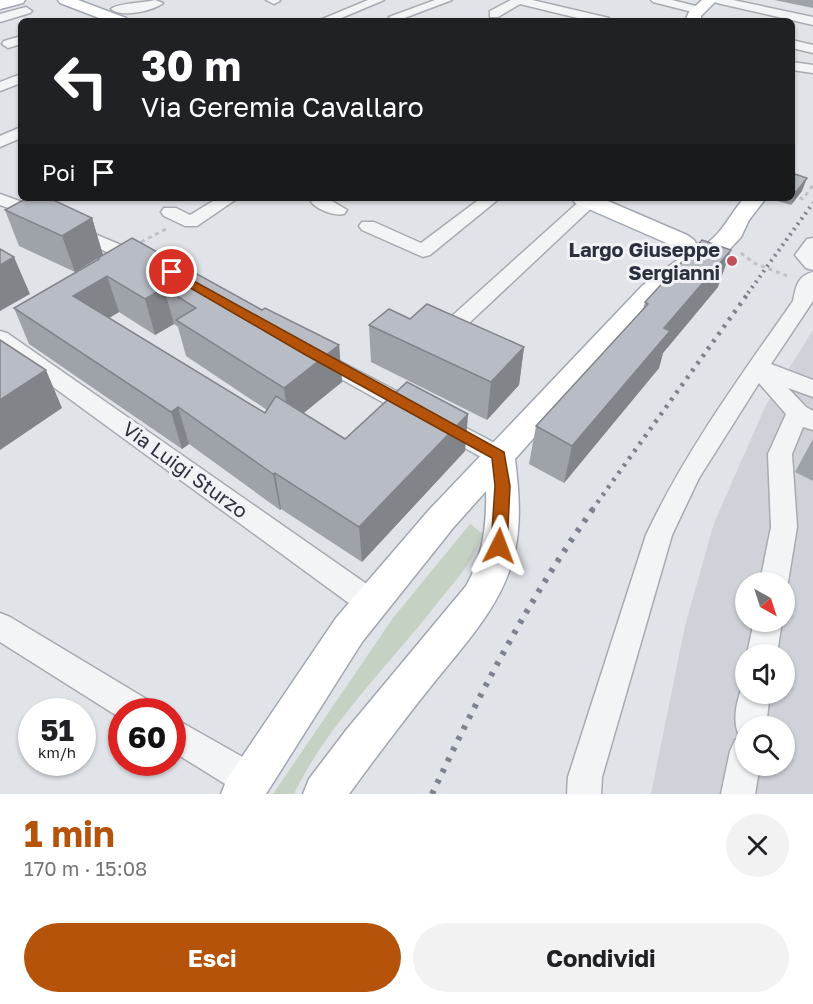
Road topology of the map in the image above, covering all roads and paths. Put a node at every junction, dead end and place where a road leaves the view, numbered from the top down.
1 (65, 0) edge
2 (139, 0) edge
3 (378, 0) edge
4 (446, 0) edge
5 (518, 0) edge
6 (657, 0) edge
7 (717, 0) edge
8 (157, 3) dead end
9 (0, 5) edge
10 (22, 6) edge
11 (169, 9) dead end
12 (494, 14) dead end
13 (698, 14) edge
14 (114, 15) edge
15 (395, 17) dead end
16 (0, 18) edge
17 (145, 18) edge
18 (331, 18) edge
19 (593, 18) edge
20 (813, 21) edge
21 (18, 30) edge
22 (18, 41) edge
23 (8, 44) dead end
24 (795, 45) edge
25 (813, 49) edge
26 (795, 66) edge
27 (813, 69) edge
28 (3, 70) dead end
29 (18, 74) edge
30 (18, 77) edge
31 (0, 87) edge
32 (813, 185) edge
33 (795, 196) edge
34 (0, 199) edge
35 (32, 201) edge
36 (225, 201) edge
37 (488, 201) edge
38 (586, 201) edge
39 (589, 201) edge
40 (753, 201) edge
41 (21, 207) junction
42 (178, 216) joint
43 (738, 219) junction
44 (368, 226) dead end
45 (813, 243) edge
46 (706, 249) junction
47 (123, 254) junction
48 (813, 263) edge
49 (157, 266) edge
50 (809, 292) edge
51 (460, 320) edge
52 (0, 338) edge
53 (299, 346) edge
54 (757, 367) junction
55 (811, 386) edge
56 (806, 418) edge
57 (499, 456) junction
58 (441, 519) junction
59 (499, 546) junction
60 (776, 572) edge
61 (370, 603) junction
62 (0, 626) edge
63 (116, 698) edge
64 (186, 743) edge
65 (357, 747) junction
66 (741, 776) edge
67 (246, 787) edge
68 (581, 788) edge
69 (324, 794) edge
70 (341, 794) edge
71 (738, 794) edge

1 - 14 main road
2 - 14 street
3 - 18 street
4 - 15 street
5 - 12 street
5 - 19 street
6 - 13 street
7 - 20 street
8 - 14 street
9 - 10 main road
10 - 16 street
11 - 17 street
16 - 21 street
22 - 23 street
24 - 25 street
26 - 27 street
28 - 29 street
30 - 31 street
32 - 33 path
34 - 41 street
35 - 41 street
36 - 42 street
37 - 44 street
38 - 51 street
39 - 46 main road
40 - 43 main road
41 - 47 street
42 - 47 path
43 - 46 main road
43 - 46 main road
45 - 48 street
46 - 50 path
46 - 57 main road
47 - 49 street
50 - 54 street
52 - 61 street, Via Luigi Sturzo
53 - 57 street
54 - 55 street
54 - 56 street
54 - 68 street
56 - 60 street
57 - 58 main road
57 - 59 main road
58 - 59 main road
58 - 61 main road
59 - 65 main road
61 - 67 main road
62 - 63 street
64 - 67 street
65 - 69 main road
65 - 70 street
66 - 71 street

